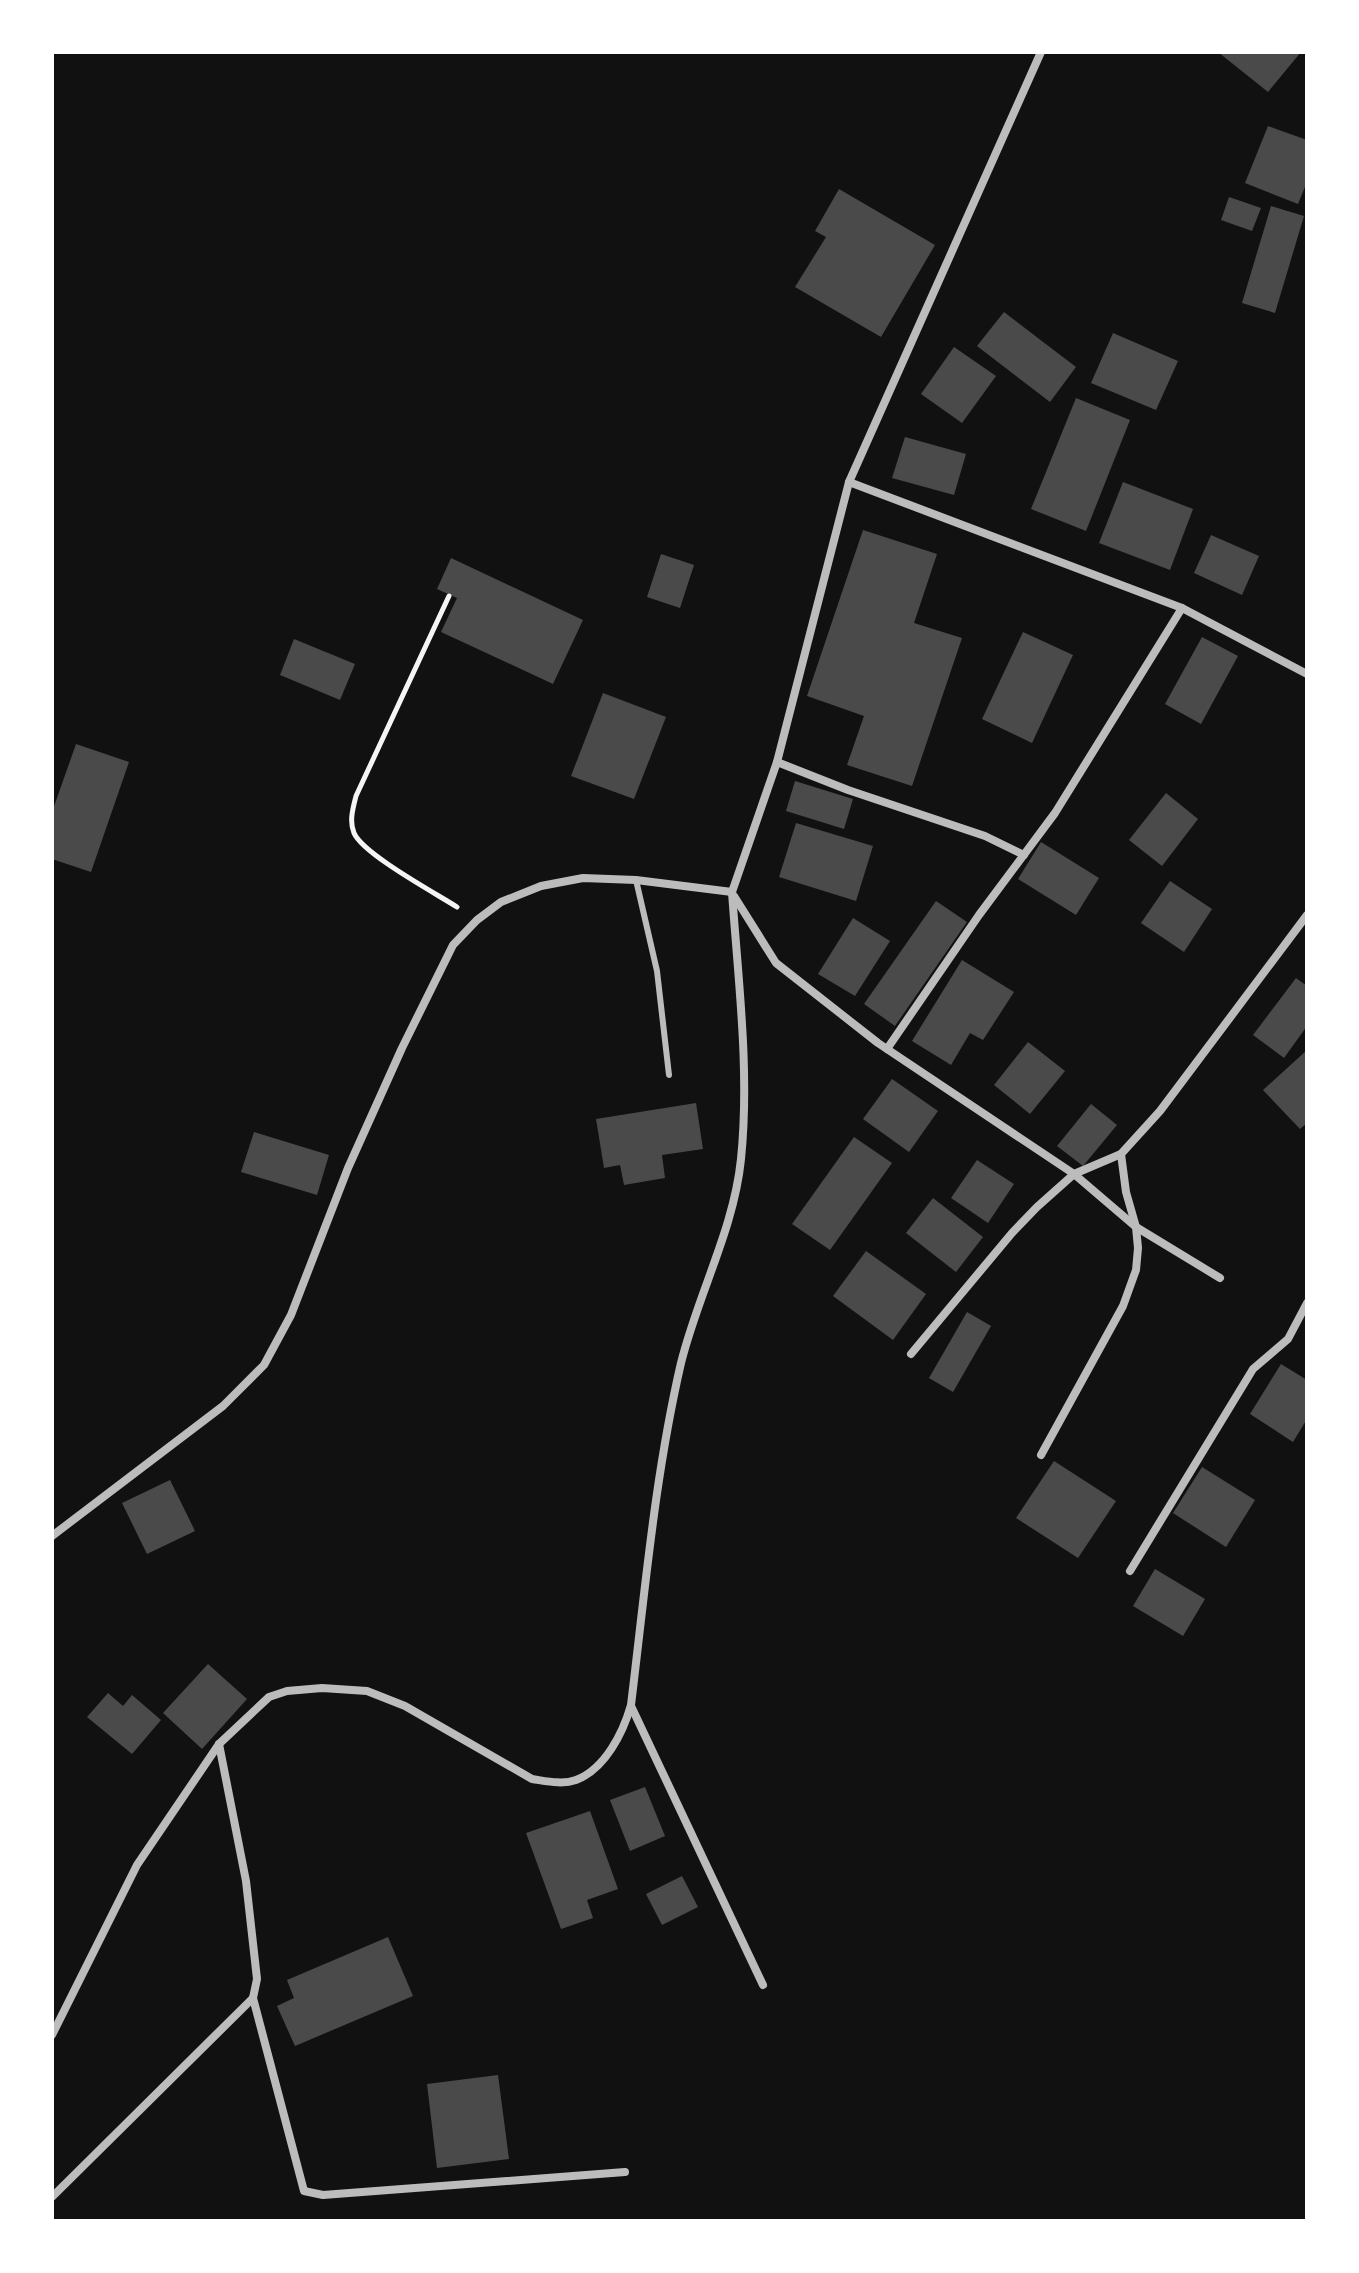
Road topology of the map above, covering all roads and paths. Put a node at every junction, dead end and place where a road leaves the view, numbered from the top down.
1 (1041, 52) edge
2 (849, 482) junction
3 (449, 596) dead end
4 (1182, 608) junction
5 (1307, 674) edge
6 (777, 762) junction
7 (1024, 855) junction
8 (636, 880) junction
9 (732, 892) junction
10 (1307, 915) edge
11 (477, 920) junction
12 (887, 1049) junction
13 (669, 1075) dead end
14 (1121, 1154) junction
15 (1074, 1174) junction
16 (1136, 1227) junction
17 (1220, 1278) dead end
18 (1307, 1303) edge
19 (911, 1354) dead end
20 (1041, 1455) dead end
21 (52, 1536) edge
22 (1130, 1571) dead end
23 (631, 1705) junction
24 (219, 1744) junction
25 (763, 1985) dead end
26 (253, 1998) junction
27 (52, 2035) edge
28 (625, 2172) dead end
29 (52, 2197) edge

1 - 2 street
2 - 4 street
2 - 6 street
3 - 11 path
4 - 5 street
4 - 7 street
6 - 7 street
6 - 9 street
7 - 12 street
8 - 9 street
8 - 11 street
8 - 13 lane
9 - 12 street
9 - 23 street
10 - 14 street
11 - 21 street
12 - 15 street
14 - 15 street
14 - 16 street
15 - 16 street
15 - 19 street
16 - 17 street
16 - 20 street
18 - 22 street
23 - 24 street
23 - 25 street
24 - 26 street
24 - 27 street
26 - 28 street
26 - 29 street

